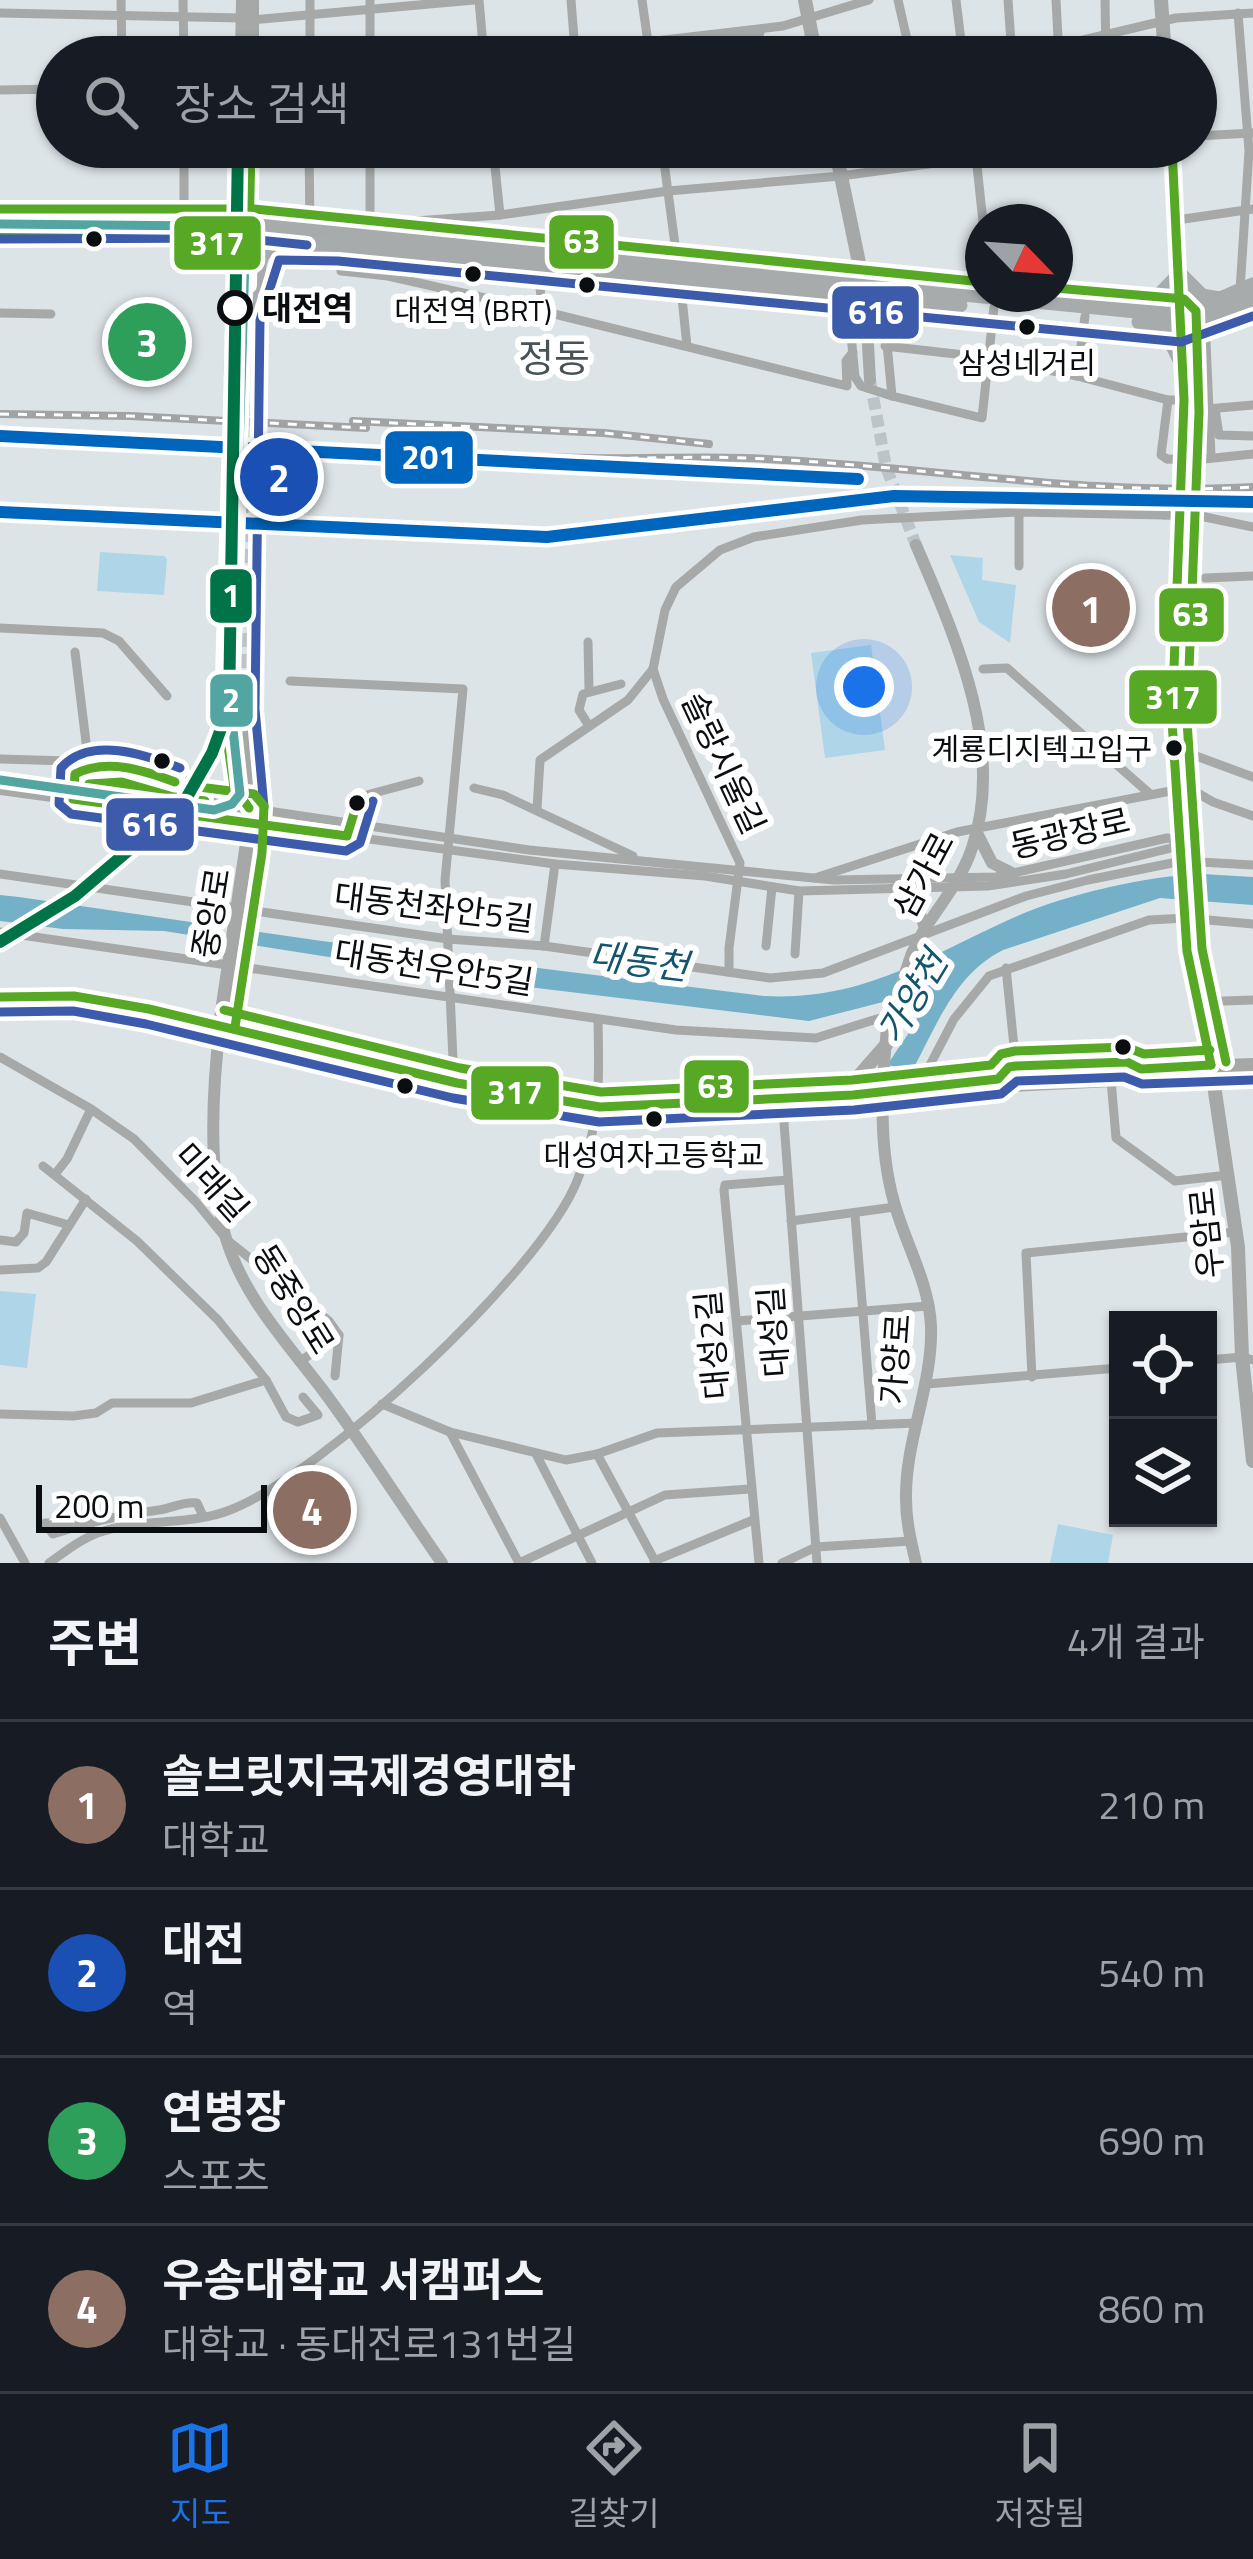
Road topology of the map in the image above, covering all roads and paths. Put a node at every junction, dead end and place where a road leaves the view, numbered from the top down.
1 (121, 0) edge
2 (183, 0) edge
3 (243, 0) edge
4 (252, 0) edge
5 (310, 0) edge
6 (477, 0) edge
7 (571, 0) edge
8 (643, 0) edge
9 (805, 0) edge
10 (869, 0) edge
11 (898, 0) edge
12 (956, 0) edge
13 (1008, 0) edge
14 (1056, 0) edge
15 (1105, 0) edge
16 (1161, 0) edge
17 (1215, 0) edge
18 (370, 4) edge
19 (0, 13) edge
20 (1238, 13) junction
21 (1253, 13) edge
22 (310, 14) junction
23 (1215, 15) junction
24 (121, 16) junction
25 (183, 17) junction
26 (247, 19) junction
27 (808, 19) junction
28 (1163, 23) junction
29 (782, 26) junction
30 (121, 36) edge
31 (183, 36) edge
32 (245, 36) edge
33 (249, 36) edge
34 (310, 36) edge
35 (370, 36) edge
36 (481, 36) edge
37 (574, 36) edge
38 (648, 36) edge
39 (686, 36) edge
40 (750, 36) edge
41 (812, 36) edge
42 (906, 36) edge
43 (961, 36) edge
44 (1011, 36) edge
45 (1058, 36) edge
46 (1105, 36) joint
47 (1164, 36) edge
48 (36, 89) edge
49 (0, 90) edge
50 (1250, 133) edge
51 (1217, 135) edge
52 (185, 168) edge
53 (243, 168) edge
54 (250, 168) edge
55 (309, 168) edge
56 (370, 168) edge
57 (495, 168) edge
58 (665, 168) edge
59 (840, 168) edge
60 (895, 168) edge
61 (978, 168) edge
62 (1173, 168) edge
63 (887, 169) joint
64 (842, 176) junction
65 (668, 190) junction
66 (981, 204) edge
67 (1248, 210) edge
68 (500, 215) junction
69 (1177, 220) junction
70 (0, 224) edge
71 (188, 230) junction
72 (246, 231) junction
73 (0, 234) edge
74 (370, 236) junction
75 (309, 237) junction
76 (339, 246) junction
77 (236, 264) junction
78 (537, 266) junction
79 (679, 273) junction
80 (1180, 274) junction
81 (865, 292) junction
82 (1249, 292) edge
83 (830, 296) junction
84 (965, 298) edge
85 (965, 300) edge
86 (900, 301) junction
87 (848, 303) junction
88 (1222, 309) junction
89 (1073, 310) edge
90 (543, 311) junction
91 (884, 311) junction
92 (991, 312) edge
93 (1062, 312) edge
94 (0, 313) edge
95 (51, 314) dead end
96 (239, 316) junction
97 (1085, 316) junction
98 (1140, 318) junction
99 (1182, 320) junction
100 (868, 328) junction
101 (687, 346) junction
102 (885, 346) junction
103 (853, 352) junction
104 (991, 358) junction
105 (1184, 368) junction
106 (1077, 376) junction
107 (870, 380) tunnel mouth
108 (892, 396) junction
109 (1179, 404) junction
110 (1253, 405) edge
111 (1212, 409) junction
112 (1253, 436) edge
113 (1253, 454) edge
114 (1211, 456) junction
115 (1019, 512) junction
116 (1253, 527) edge
117 (916, 545) tunnel mouth
118 (1019, 566) dead end
119 (1253, 576) edge
120 (1205, 578) dead end
121 (0, 628) edge
122 (588, 642) dead end
123 (75, 652) dead end
124 (653, 669) junction
125 (983, 670) dead end
126 (290, 681) dead end
127 (621, 684) dead end
128 (589, 689) junction
129 (166, 696) dead end
130 (240, 710) tunnel mouth
131 (223, 711) tunnel mouth
132 (589, 726) junction
133 (0, 759) edge
134 (1174, 759) junction
135 (88, 767) junction
136 (1253, 777) edge
137 (0, 779) edge
138 (419, 781) dead end
139 (1176, 785) junction
140 (474, 788) dead end
141 (0, 790) edge
142 (71, 792) junction
143 (1150, 794) junction
144 (178, 800) junction
145 (538, 809) junction
146 (250, 816) junction
147 (1253, 816) edge
148 (348, 830) junction
149 (976, 830) junction
150 (1180, 840) junction
151 (448, 843) junction
152 (638, 859) junction
153 (1182, 861) junction
154 (555, 864) junction
155 (1253, 865) edge
156 (0, 874) edge
157 (1014, 874) junction
158 (739, 876) junction
159 (813, 878) junction
160 (956, 880) junction
161 (772, 887) junction
162 (896, 888) junction
163 (799, 892) junction
164 (236, 910) junction
165 (1186, 918) junction
166 (1253, 924) edge
167 (926, 928) junction
168 (0, 932) edge
169 (448, 941) junction
170 (544, 946) junction
171 (766, 946) dead end
172 (795, 954) dead end
173 (231, 963) junction
174 (1006, 968) junction
175 (729, 972) junction
176 (450, 994) junction
177 (0, 997) edge
178 (1253, 1000) edge
179 (1195, 1002) junction
180 (912, 1008) dead end
181 (598, 1020) junction
182 (220, 1025) junction
183 (886, 1045) junction
184 (0, 1057) edge
185 (1210, 1065) junction
186 (1253, 1065) edge
187 (1016, 1066) junction
188 (1142, 1069) junction
189 (998, 1079) junction
190 (1112, 1080) junction
191 (454, 1082) junction
192 (919, 1086) junction
193 (882, 1092) junction
194 (853, 1094) junction
195 (782, 1096) junction
196 (600, 1107) junction
197 (91, 1109) junction
198 (43, 1166) dead end
199 (56, 1173) junction
200 (1228, 1175) junction
201 (788, 1180) junction
202 (86, 1199) junction
203 (895, 1207) junction
204 (855, 1214) junction
205 (791, 1221) junction
206 (69, 1226) junction
207 (1236, 1232) junction
208 (0, 1240) edge
209 (227, 1240) junction
210 (0, 1270) edge
211 (928, 1306) junction
212 (864, 1310) junction
213 (799, 1315) junction
214 (737, 1321) junction
215 (339, 1335) junction
216 (1248, 1358) edge
217 (1217, 1360) edge
218 (299, 1362) junction
219 (1109, 1369) edge
220 (335, 1376) dead end
221 (1032, 1377) junction
222 (266, 1380) junction
223 (927, 1384) junction
224 (303, 1397) dead end
225 (1249, 1402) edge
226 (382, 1404) junction
227 (0, 1414) edge
228 (918, 1423) junction
229 (872, 1425) junction
230 (808, 1428) junction
231 (747, 1430) junction
232 (350, 1432) junction
233 (450, 1432) junction
234 (597, 1454) junction
235 (536, 1455) junction
236 (1253, 1462) edge
237 (750, 1489) junction
238 (627, 1510) junction
239 (203, 1516) junction
240 (0, 1518) edge
241 (752, 1520) junction
242 (91, 1522) dead end
243 (578, 1536) junction
244 (911, 1541) junction
245 (816, 1547) junction
246 (655, 1562) edge
247 (26, 1563) edge
248 (49, 1563) edge
249 (442, 1563) edge
250 (519, 1563) edge
251 (592, 1563) edge
252 (759, 1563) edge
253 (782, 1563) edge
254 (817, 1563) edge
255 (916, 1563) edge

1 - 24 street
2 - 25 street
3 - 26 main road
4 - 26 main road
5 - 22 street
6 - 18 street
6 - 36 street
7 - 37 street
8 - 38 street
9 - 27 main road
10 - 27 street
11 - 42 street
12 - 43 street
13 - 44 street
14 - 45 street
15 - 46 street
16 - 28 main road
17 - 23 street
18 - 22 street
18 - 35 street
19 - 24 street
20 - 21 street
20 - 23 street
20 - 50 street
22 - 26 street
22 - 34 street
23 - 28 street
24 - 25 street
24 - 30 street
25 - 26 street
25 - 31 street
26 - 32 main road
26 - 33 main road
27 - 29 street
27 - 41 main road
28 - 46 street
28 - 47 main road
29 - 39 street
29 - 40 street
48 - 49 street
50 - 51 street
50 - 67 street
52 - 71 street
53 - 72 main road
54 - 72 main road
55 - 75 street
56 - 74 street
57 - 68 street
58 - 65 street
59 - 64 main road
60 - 63 street
61 - 66 street
62 - 69 main road, 우암로
63 - 64 street
64 - 65 street
64 - 81 main road
65 - 68 street
65 - 79 street
67 - 69 street
67 - 82 street
68 - 74 street
69 - 80 main road, 우암로
70 - 71 main road
71 - 72 main road
71 - 73 main road
71 - 77 main road
72 - 75 main road
72 - 77 main road
72 - 96 main road
74 - 75 main road
74 - 79 main road
75 - 76 main road
75 - 96 main road
76 - 78 main road
76 - 90 street
77 - 96 main road
78 - 79 main road
78 - 90 street
79 - 81 main road
79 - 83 main road
79 - 101 street
80 - 88 main road
80 - 98 main road
80 - 99 main road, 우암로
81 - 83 main road
81 - 84 main road
81 - 86 main road
81 - 100 street
82 - 88 main road
83 - 87 street
85 - 86 main road
86 - 91 main road
87 - 100 street
87 - 103 street
88 - 99 main road
88 - 105 main road
88 - 111 street
89 - 98 main road
90 - 101 street
91 - 100 main road
91 - 102 street
92 - 104 street
93 - 97 main road
94 - 95 street
97 - 98 main road
97 - 106 street
98 - 99 main road
98 - 105 main road
99 - 105 main road, 우암로
100 - 107 street
101 - 103 street
102 - 104 street
102 - 108 street
103 - 108 street, bridge
104 - 106 street
104 - 108 street
105 - 109 main road, 우암로
106 - 109 street
109 - 111 street
109 - 114 street, bridge
109 - 134 main road, 우암로
110 - 111 street
111 - 112 street
111 - 114 street
113 - 114 street
115 - 116 street, 솔랑시울길, bridge
115 - 118 street
115 - 124 street, 솔랑시울길
117 - 149 street, 삼가로
119 - 120 street
121 - 129 street
122 - 128 street
123 - 135 street
124 - 132 street
124 - 158 street, 솔랑시울길
125 - 143 street
126 - 151 street
127 - 128 street
128 - 132 street
130 - 146 main road, 중앙로
131 - 146 main road, 중앙로
132 - 145 street
133 - 142 street
134 - 136 street
134 - 139 main road, 우암로
135 - 142 street
135 - 144 street
137 - 142 street, 동광장로
138 - 148 street
139 - 143 street
139 - 147 street
139 - 150 main road, 우암로
140 - 145 street
141 - 142 street, 동광장로
142 - 144 street, 동광장로
142 - 146 street, 동광장로
143 - 149 street
144 - 146 street, 동광장로
145 - 152 street
146 - 148 street, 동광장로
146 - 164 main road, 중앙로
148 - 151 street, 동광장로
149 - 157 street
149 - 159 street
149 - 160 street, 삼가로
150 - 153 main road, 우암로
150 - 157 street, 동광장로
150 - 160 street, 동광장로
151 - 152 street, 동광장로
151 - 154 street, 동광장로
151 - 169 street
152 - 158 street, 동광장로
153 - 155 street, 대동천좌안5길
153 - 165 main road, 우암로
153 - 175 street, 대동천좌안5길
154 - 158 street, 동광장로
154 - 170 street
156 - 164 street, 대동천좌안5길
157 - 160 street, 동광장로
158 - 159 street, 동광장로
158 - 161 street, 동광장로
158 - 175 street
159 - 160 street, 동광장로
160 - 162 street, 동광장로
160 - 167 street, 삼가로
161 - 163 street, 동광장로
161 - 171 street
162 - 163 street, 동광장로
162 - 167 street
163 - 172 street
164 - 169 street, 대동천좌안5길
164 - 173 main road, 중앙로
165 - 166 street
165 - 174 street
165 - 179 main road, 우암로
167 - 183 street, 삼가로, bridge
168 - 173 street, 대동천우안5길
169 - 170 street, 대동천좌안5길
169 - 176 street
170 - 175 street, 대동천좌안5길
173 - 176 street, 대동천우안5길
173 - 182 main road, 중앙로
174 - 187 street
174 - 192 street
176 - 181 street, 대동천우안5길
176 - 191 street
177 - 182 main road
178 - 179 street
179 - 185 main road, 우암로
180 - 181 street, 대동천우안5길
181 - 196 street
182 - 191 main road
182 - 209 street, 동중앙로
183 - 193 street, 삼가로
183 - 194 main road
184 - 197 street, 미래길
185 - 186 main road
185 - 188 main road
185 - 200 main road, 우암로
187 - 188 main road
187 - 189 main road
188 - 190 main road
189 - 190 main road
189 - 192 main road
190 - 200 street
191 - 196 main road
192 - 193 main road
193 - 194 main road
193 - 203 street, 가양로
194 - 195 main road
195 - 196 main road
195 - 201 street, 대성길
196 - 226 street
197 - 199 street
197 - 209 street, 미래길
198 - 199 street
199 - 202 street
200 - 207 main road, 우암로
201 - 205 street, 대성길
201 - 214 street, 대성2길
202 - 206 street
202 - 222 street
203 - 204 street
203 - 211 street, 가양로
204 - 205 street
204 - 212 street
205 - 213 street, 대성길
206 - 208 street
206 - 210 street
207 - 216 main road, 우암로
207 - 221 street
209 - 215 street, 미래길
209 - 218 street, 동중앙로
211 - 212 street
211 - 223 street, 가양로
212 - 213 street
212 - 229 street
213 - 214 street
213 - 230 street, 대성길
214 - 231 street, 대성2길
215 - 218 street
215 - 220 street
216 - 217 street
216 - 225 main road, 우암로
218 - 232 street, 동중앙로
219 - 221 street
221 - 223 street
222 - 224 street
222 - 227 street
223 - 228 street, 가양로
225 - 236 main road, 우암로
226 - 232 street
226 - 233 street
228 - 229 street
228 - 244 street, 가양로
229 - 230 street
230 - 231 street
230 - 245 street, 대성길
231 - 234 street
231 - 237 street, 대성2길
232 - 239 street
232 - 249 street, 동중앙로
233 - 235 street
233 - 250 street
234 - 235 street
234 - 238 street
235 - 243 street
237 - 238 street
237 - 241 street, 대성2길
238 - 243 street
238 - 246 street
239 - 242 street
239 - 248 street
240 - 247 street
241 - 246 street
241 - 252 street, 대성2길
243 - 250 street
243 - 251 street
244 - 245 street
244 - 255 street, 가양로
245 - 253 street
245 - 254 street, 대성길

